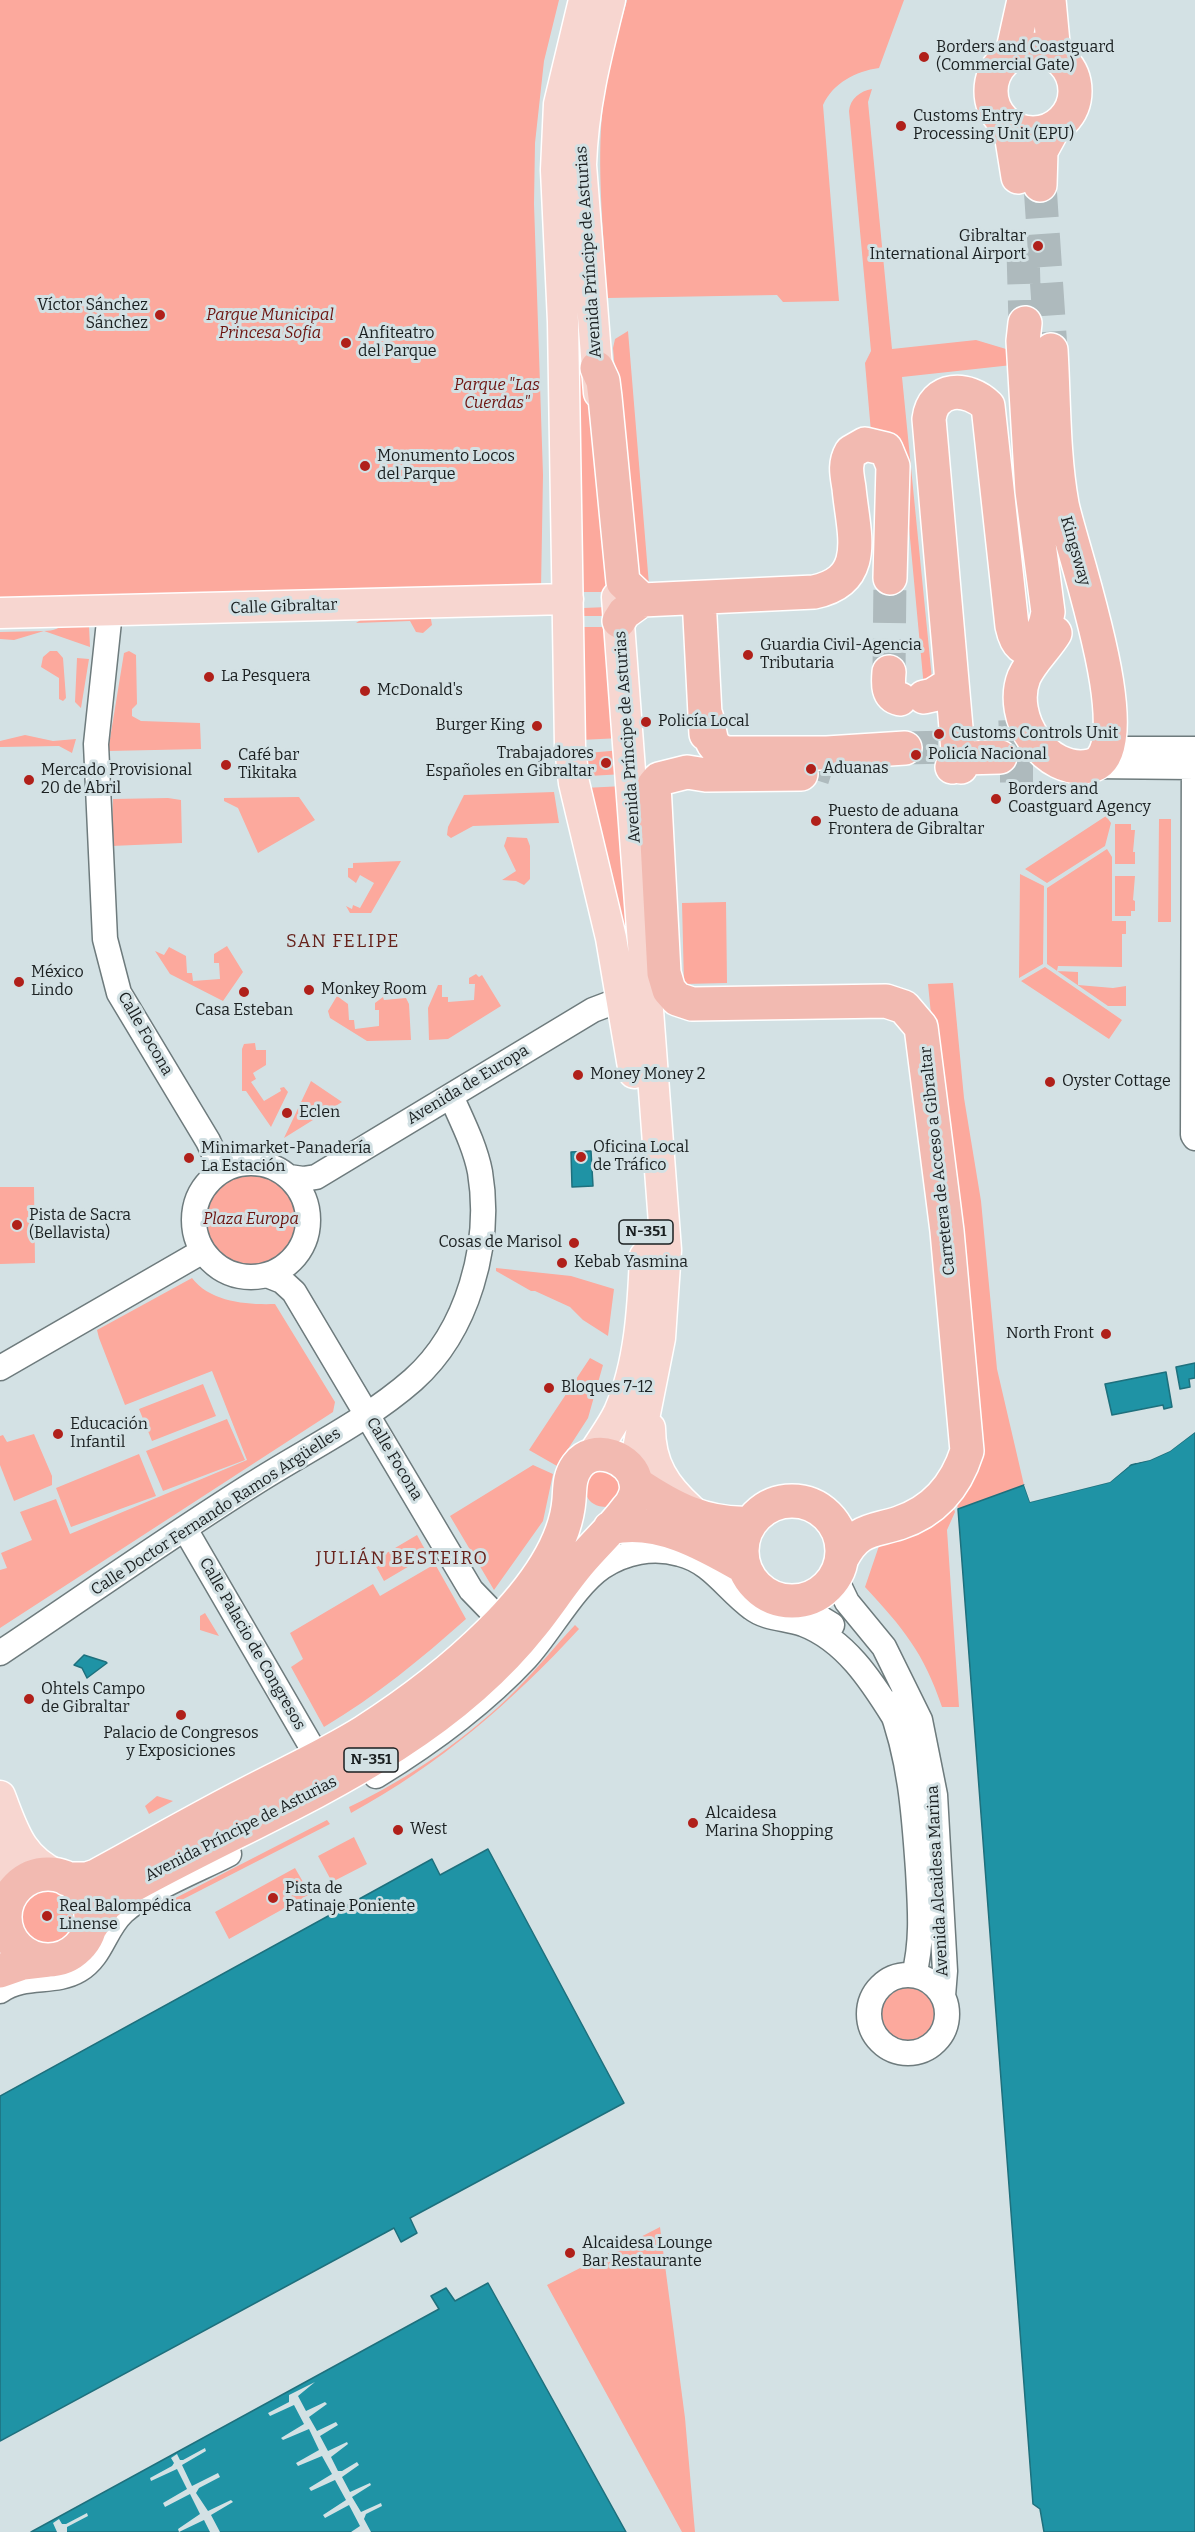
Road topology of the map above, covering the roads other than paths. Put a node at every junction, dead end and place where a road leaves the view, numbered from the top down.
1 (584, 0) edge
2 (610, 0) edge
3 (1024, 0) edge
4 (1049, 0) edge
5 (1012, 54) junction
6 (1054, 54) junction
7 (1010, 127) junction
8 (1053, 129) junction
9 (594, 319) junction
10 (563, 322) junction
11 (1051, 350) tunnel mouth
12 (597, 368) joint
13 (890, 578) tunnel mouth
14 (699, 598) junction
15 (568, 599) junction
16 (630, 610) junction
17 (110, 612) junction
18 (0, 613) edge
19 (705, 713) junction
20 (1035, 749) junction
21 (1194, 758) edge
22 (697, 768) junction
23 (622, 999) junction
24 (451, 1096) junction
25 (1195, 1138) edge
26 (222, 1171) junction
27 (289, 1177) junction
28 (316, 1177) junction
29 (306, 1202) junction
30 (203, 1251) junction
31 (293, 1259) junction
32 (267, 1275) junction
33 (294, 1292) junction
34 (0, 1368) edge
35 (650, 1390) junction
36 (367, 1415) junction
37 (592, 1455) junction
38 (635, 1479) junction
39 (700, 1518) junction
40 (749, 1523) junction
41 (610, 1528) junction
42 (185, 1529) junction
43 (839, 1567) junction
44 (744, 1568) junction
45 (794, 1602) junction
46 (501, 1621) junction
47 (0, 1653) edge
48 (894, 1717) junction
49 (318, 1758) junction
50 (0, 1796) edge
51 (0, 1845) edge
52 (62, 1877) junction
53 (6, 1908) edge
54 (88, 1931) junction
55 (49, 1960) junction
56 (0, 1971) edge
57 (914, 1975) junction
58 (0, 1991) edge
59 (943, 1996) junction

1 - 10 main road, Avenida Príncipe de Asturias
2 - 9 main road, Avenida Príncipe de Asturias
3 - 5 highway
4 - 6 highway
5 - 6 highway
5 - 7 highway
6 - 8 highway
7 - 8 highway
7 - 8 highway
9 - 10 main road
9 - 12 main road, Avenida Príncipe de Asturias
10 - 15 main road, Avenida Príncipe de Asturias
11 - 20 highway, Kingsway
12 - 16 highway
13 - 14 highway
14 - 16 highway
14 - 19 highway
15 - 17 main road, Calle Gibraltar
15 - 23 main road, Avenida Príncipe de Asturias / N-351
16 - 35 main road, Avenida Príncipe de Asturias / N-351
17 - 18 main road, Calle Gibraltar
17 - 26 street, Calle Focona
19 - 22 highway
19 - 22 highway
20 - 20 highway, Kingsway
20 - 21 street
21 - 25 street
22 - 43 highway, Carretera de Acceso a Gibraltar
23 - 24 street, Avenida de Europa
23 - 37 main road, Avenida Príncipe de Asturias / N-351
24 - 28 street, Avenida de Europa
24 - 36 street, Calle Doctor Fernando Ramos Argüelles
26 - 27 street
26 - 30 street
27 - 28 street
27 - 29 street
28 - 29 street
29 - 31 street
30 - 32 street
30 - 34 street
31 - 32 street
31 - 33 street, Calle Focona
32 - 33 street, Calle Focona
33 - 36 street, Calle Focona
35 - 38 main road, Avenida Príncipe de Asturias / N-351
35 - 39 main road
36 - 42 street, Calle Doctor Fernando Ramos Argüelles
36 - 46 street, Calle Focona
37 - 38 highway
37 - 46 highway, Avenida Príncipe de Asturias / N-351
38 - 39 highway
38 - 41 highway, Avenida Príncipe de Asturias / N-351
39 - 40 highway
40 - 43 highway
40 - 44 highway
41 - 44 highway
41 - 54 highway, Avenida Príncipe de Asturias / N-351
42 - 47 street, Calle Doctor Fernando Ramos Argüelles
42 - 49 street, Calle Palacio de Congresos
43 - 45 highway
43 - 59 street, Avenida Alcaidesa Marina
44 - 45 highway
45 - 48 street, Avenida Alcaidesa Marina
46 - 49 highway, Avenida Príncipe de Asturias / N-351
48 - 57 street, Avenida Alcaidesa Marina
48 - 58 street
49 - 52 highway, Avenida Príncipe de Asturias / N-351
50 - 52 main road
51 - 53 main road
52 - 53 highway, N-351
52 - 54 highway
53 - 55 highway
54 - 55 highway, N-351
55 - 56 highway, N-351
57 - 59 street
57 - 59 street

